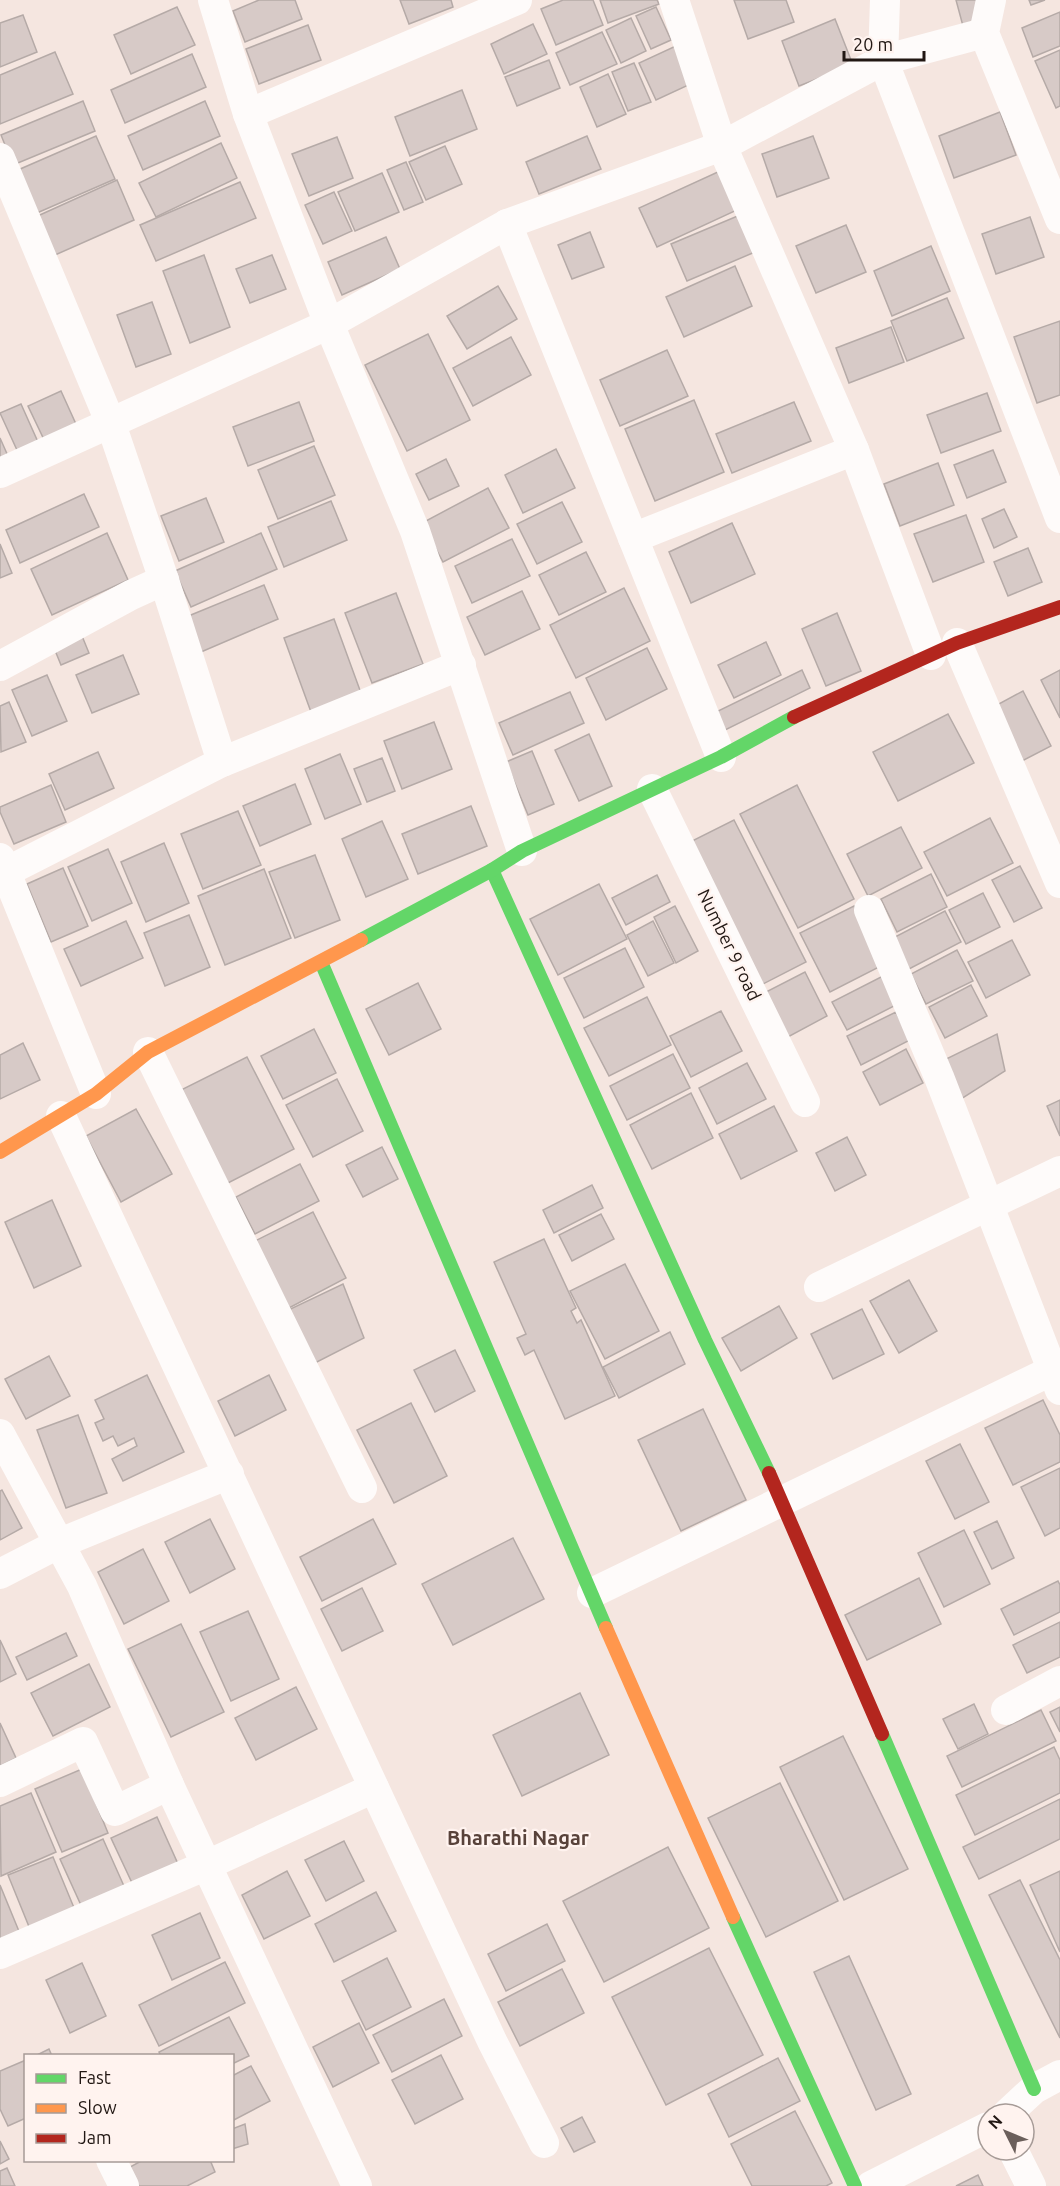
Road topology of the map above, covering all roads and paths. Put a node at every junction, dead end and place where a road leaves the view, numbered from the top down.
1 (213, 0) edge
2 (517, 0) edge
3 (674, 0) edge
4 (885, 0) edge
5 (991, 0) edge
6 (984, 33) junction
7 (883, 60) junction
8 (248, 114) junction
9 (722, 146) junction
10 (0, 159) edge
11 (1060, 219) edge
12 (507, 225) junction
13 (329, 324) junction
14 (111, 424) junction
15 (854, 450) junction
16 (0, 473) edge
17 (1060, 518) edge
18 (633, 538) junction
19 (164, 580) junction
20 (1060, 608) edge
21 (944, 649) junction
22 (461, 665) junction
23 (0, 666) edge
24 (721, 757) junction
25 (222, 762) junction
26 (652, 789) junction
27 (522, 850) junction
28 (2, 868) edge
29 (492, 870) junction
30 (1060, 883) edge
31 (869, 910) dead end
32 (321, 962) junction
33 (148, 1052) junction
34 (96, 1094) junction
35 (805, 1102) dead end
36 (61, 1116) junction
37 (0, 1152) edge
38 (1060, 1171) edge
39 (989, 1206) junction
40 (819, 1287) dead end
41 (1056, 1380) edge
42 (0, 1434) edge
43 (229, 1474) junction
44 (362, 1488) dead end
45 (783, 1502) junction
46 (60, 1543) junction
47 (0, 1574) edge
48 (592, 1593) junction
49 (1060, 1681) edge
50 (1006, 1710) dead end
51 (0, 1782) edge
52 (169, 1785) junction
53 (374, 1788) junction
54 (207, 1865) junction
55 (0, 1954) edge
56 (1060, 2075) edge
57 (1034, 2089) junction
58 (1020, 2102) edge
59 (976, 2133) edge
60 (544, 2143) dead end
61 (112, 2162) edge
62 (1019, 2162) edge
63 (124, 2186) edge
64 (357, 2186) edge
65 (855, 2186) edge
66 (871, 2186) edge
67 (1031, 2186) edge

1 - 8 street
2 - 8 street
3 - 9 street
4 - 7 street
5 - 6 street
6 - 7 street
6 - 11 street
7 - 9 street
7 - 17 street
8 - 13 street
9 - 12 street
9 - 15 street
10 - 14 street
12 - 13 street
12 - 18 street
13 - 14 street
13 - 22 street
14 - 16 street
14 - 19 street
15 - 18 street
15 - 21 street
18 - 24 street
19 - 23 street
19 - 25 street
20 - 21 street
21 - 24 street
21 - 30 street
22 - 25 street
22 - 27 street
24 - 26 street
25 - 28 street
26 - 27 street
26 - 35 street, Number 9 road
27 - 29 street
28 - 34 street
29 - 32 street
29 - 45 street
31 - 39 street
32 - 33 street
32 - 48 street
33 - 34 street
33 - 44 street
34 - 36 street
36 - 37 street
36 - 43 street
38 - 39 street
39 - 40 street
39 - 41 street
41 - 45 street
42 - 46 street
43 - 46 street
43 - 53 street
45 - 48 street
45 - 57 street
46 - 47 street
46 - 52 street
48 - 65 street
49 - 50 street
51 - 52 street
52 - 54 street
53 - 54 street
53 - 60 street
54 - 55 street
54 - 64 street
56 - 57 street
57 - 58 street
59 - 66 street
61 - 63 street
62 - 67 street

